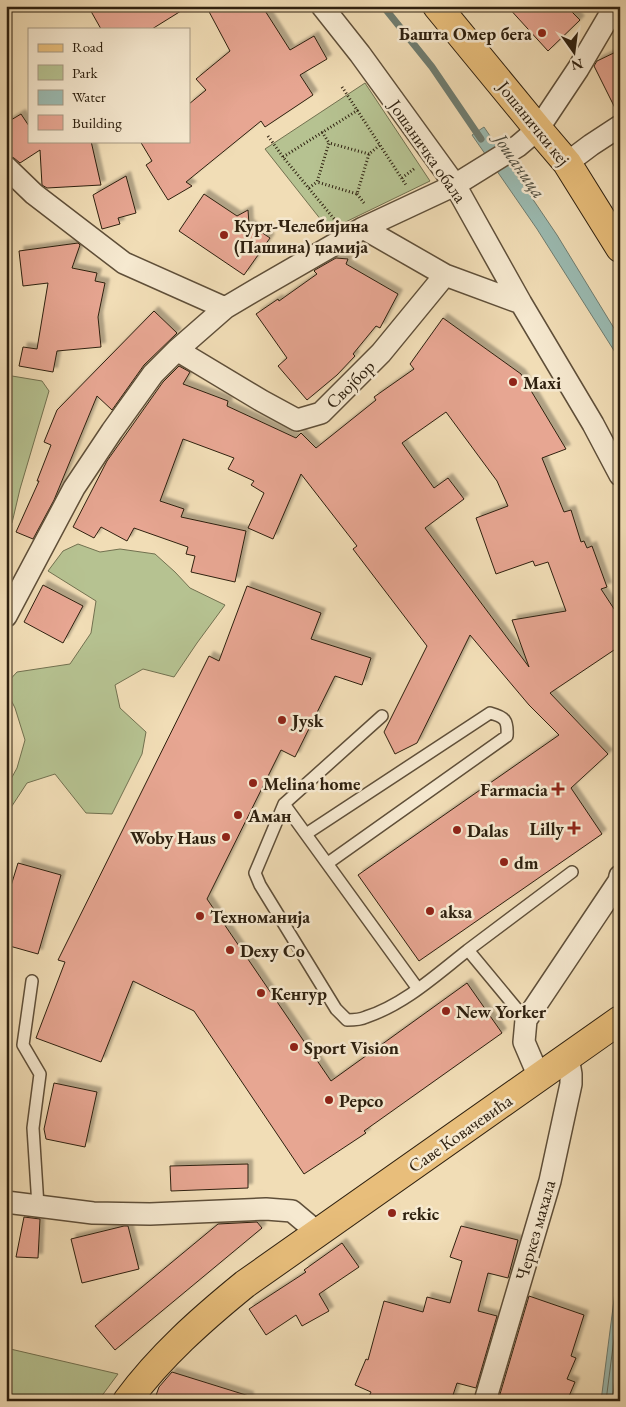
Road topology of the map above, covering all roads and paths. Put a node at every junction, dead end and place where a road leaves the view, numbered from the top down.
1 (322, 6) edge
2 (437, 6) edge
3 (615, 6) edge
4 (342, 87) dead end
5 (358, 110) junction
6 (620, 126) edge
7 (322, 132) junction
8 (268, 136) dead end
9 (528, 138) junction
10 (329, 142) junction
11 (380, 144) junction
12 (369, 154) junction
13 (283, 157) junction
14 (567, 163) junction
15 (6, 167) edge
16 (317, 182) junction
17 (455, 185) junction
18 (309, 188) junction
19 (410, 191) dead end
20 (357, 194) junction
21 (365, 206) dead end
22 (340, 225) dead end
23 (363, 228) junction
24 (620, 248) edge
25 (445, 275) junction
26 (521, 303) junction
27 (226, 308) junction
28 (177, 350) junction
29 (620, 475) edge
30 (6, 616) edge
31 (382, 716) dead end
32 (284, 804) junction
33 (306, 834) junction
34 (328, 863) junction
35 (572, 872) dead end
36 (620, 876) edge
37 (468, 950) junction
38 (32, 981) dead end
39 (418, 988) junction
40 (526, 1020) junction
41 (611, 1026) edge
42 (568, 1057) junction
43 (539, 1077) junction
44 (6, 1202) edge
45 (38, 1206) junction
46 (317, 1232) junction
47 (127, 1401) edge
48 (485, 1401) edge

1 - 17 street, Јошаничка обала
2 - 9 main road, Јошанички кеј
3 - 9 street
4 - 5 path
5 - 7 path
5 - 11 path
6 - 14 street
7 - 10 path
7 - 13 path
8 - 13 path
9 - 14 main road, Јошанички кеј
9 - 17 street
10 - 12 path
10 - 16 path
11 - 12 path
11 - 19 path
12 - 20 path
13 - 18 path
14 - 24 main road, Јошанички кеј
15 - 27 street
16 - 18 path
16 - 20 path
17 - 23 street
17 - 26 street, Јошаничка обала
18 - 22 path
20 - 21 path
23 - 25 street
23 - 27 street
25 - 26 street
25 - 28 street, Својбор
26 - 29 street
27 - 28 street
28 - 30 street
31 - 32 lane
32 - 33 lane
32 - 39 lane
33 - 34 lane
33 - 34 lane
34 - 39 lane
35 - 37 lane
36 - 40 street
37 - 39 lane
37 - 40 lane
38 - 45 lane
40 - 43 street
41 - 42 main road, Саве Ковачевића
42 - 43 main road, Саве Ковачевића
42 - 48 street, Черкез махала
43 - 46 main road, Саве Ковачевића
44 - 45 street
45 - 46 street
46 - 47 main road, Саве Ковачевића

